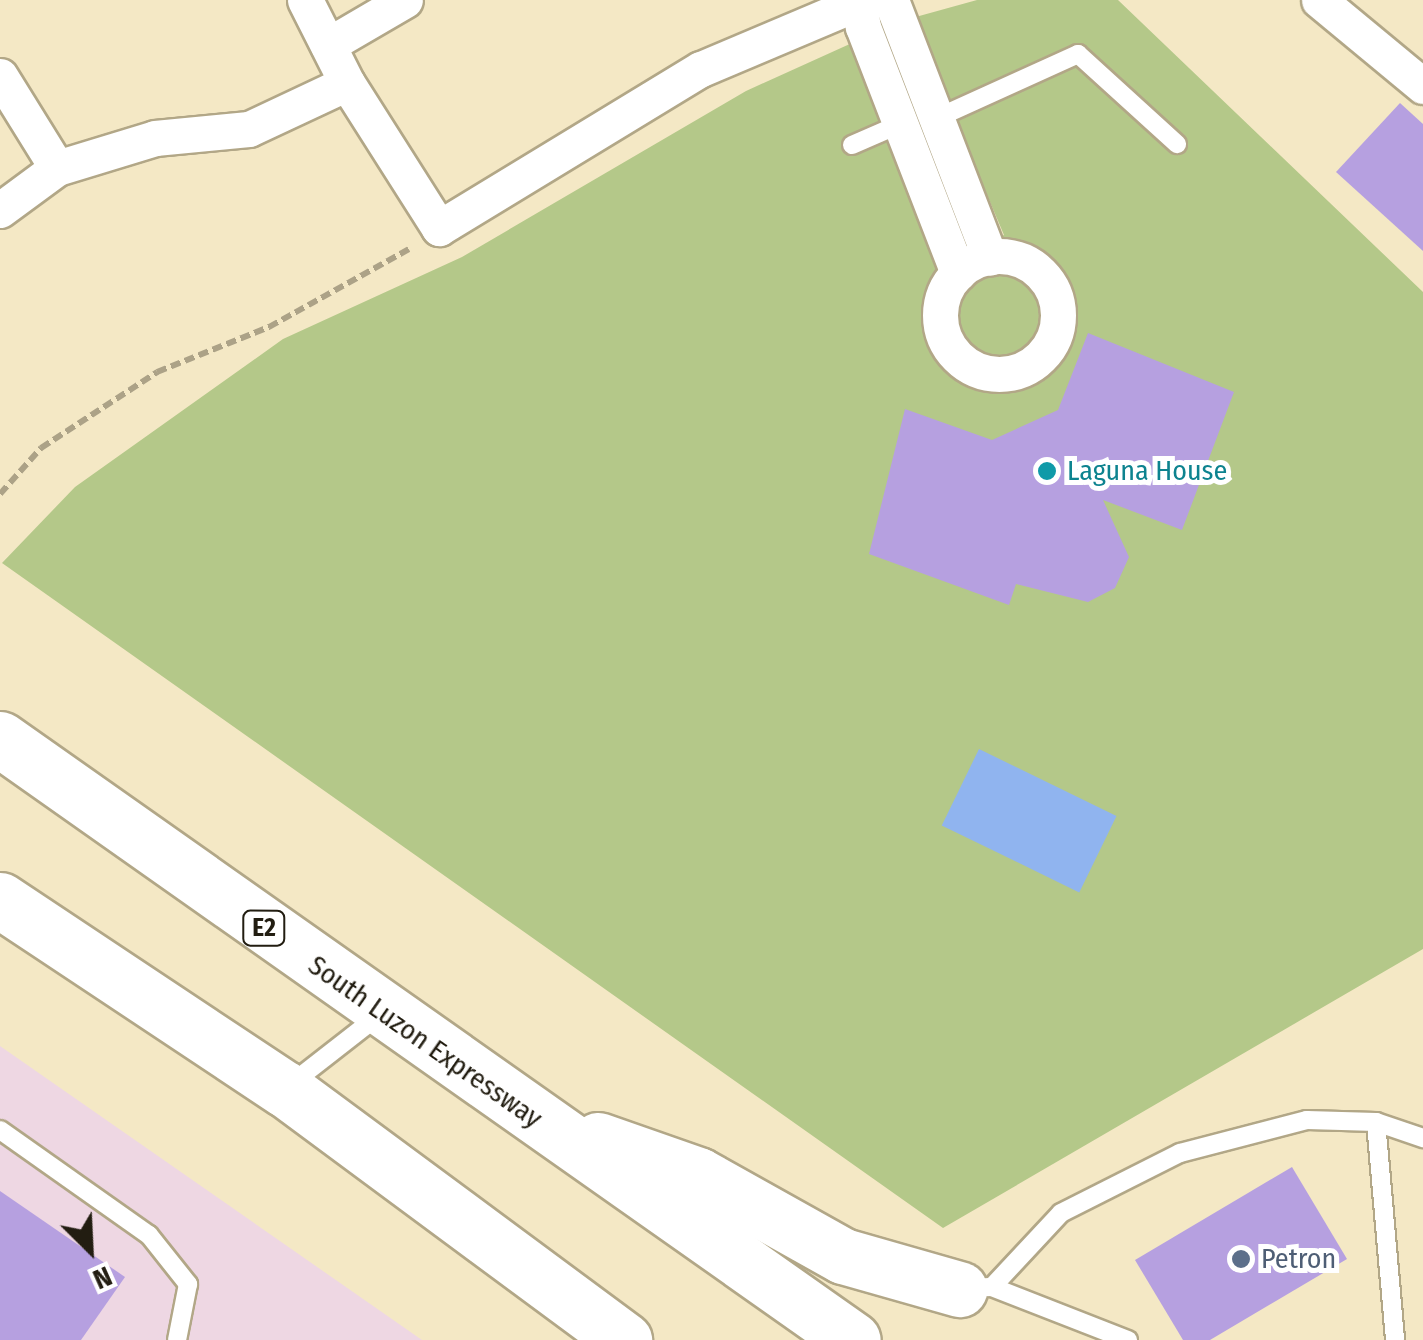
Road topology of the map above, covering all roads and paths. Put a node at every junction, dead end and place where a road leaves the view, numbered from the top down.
1 (305, 0) edge
2 (405, 0) edge
3 (868, 0) edge
4 (1320, 0) edge
5 (328, 45) junction
6 (0, 76) edge
7 (347, 83) junction
8 (1423, 86) edge
9 (937, 118) junction
10 (900, 124) junction
11 (1178, 144) dead end
12 (852, 146) dead end
13 (57, 168) junction
14 (0, 210) edge
15 (439, 228) junction
16 (0, 494) edge
17 (0, 739) edge
18 (0, 900) edge
19 (382, 1013) junction
20 (284, 1088) junction
21 (529, 1116) junction
22 (1376, 1122) junction
23 (0, 1130) edge
24 (1423, 1138) edge
25 (437, 1202) junction
26 (976, 1288) junction
27 (177, 1340) edge
28 (579, 1340) edge
29 (624, 1340) edge
30 (853, 1340) edge
31 (1128, 1340) edge
32 (1394, 1340) edge

1 - 5 street
2 - 5 street
3 - 9 street
3 - 10 street
3 - 15 street
4 - 8 street
5 - 7 street
6 - 13 street
7 - 13 street
7 - 15 street
9 - 10 street
9 - 11 lane
10 - 12 lane
13 - 14 street
15 - 16 path
17 - 19 highway, South Luzon Expressway / E2
18 - 20 highway
19 - 20 lane
19 - 21 highway, South Luzon Expressway / E2
20 - 25 highway
21 - 26 highway
21 - 30 highway, South Luzon Expressway / E2
22 - 24 lane
22 - 26 lane
22 - 32 lane
23 - 27 lane
25 - 28 highway
25 - 29 highway
26 - 31 lane

